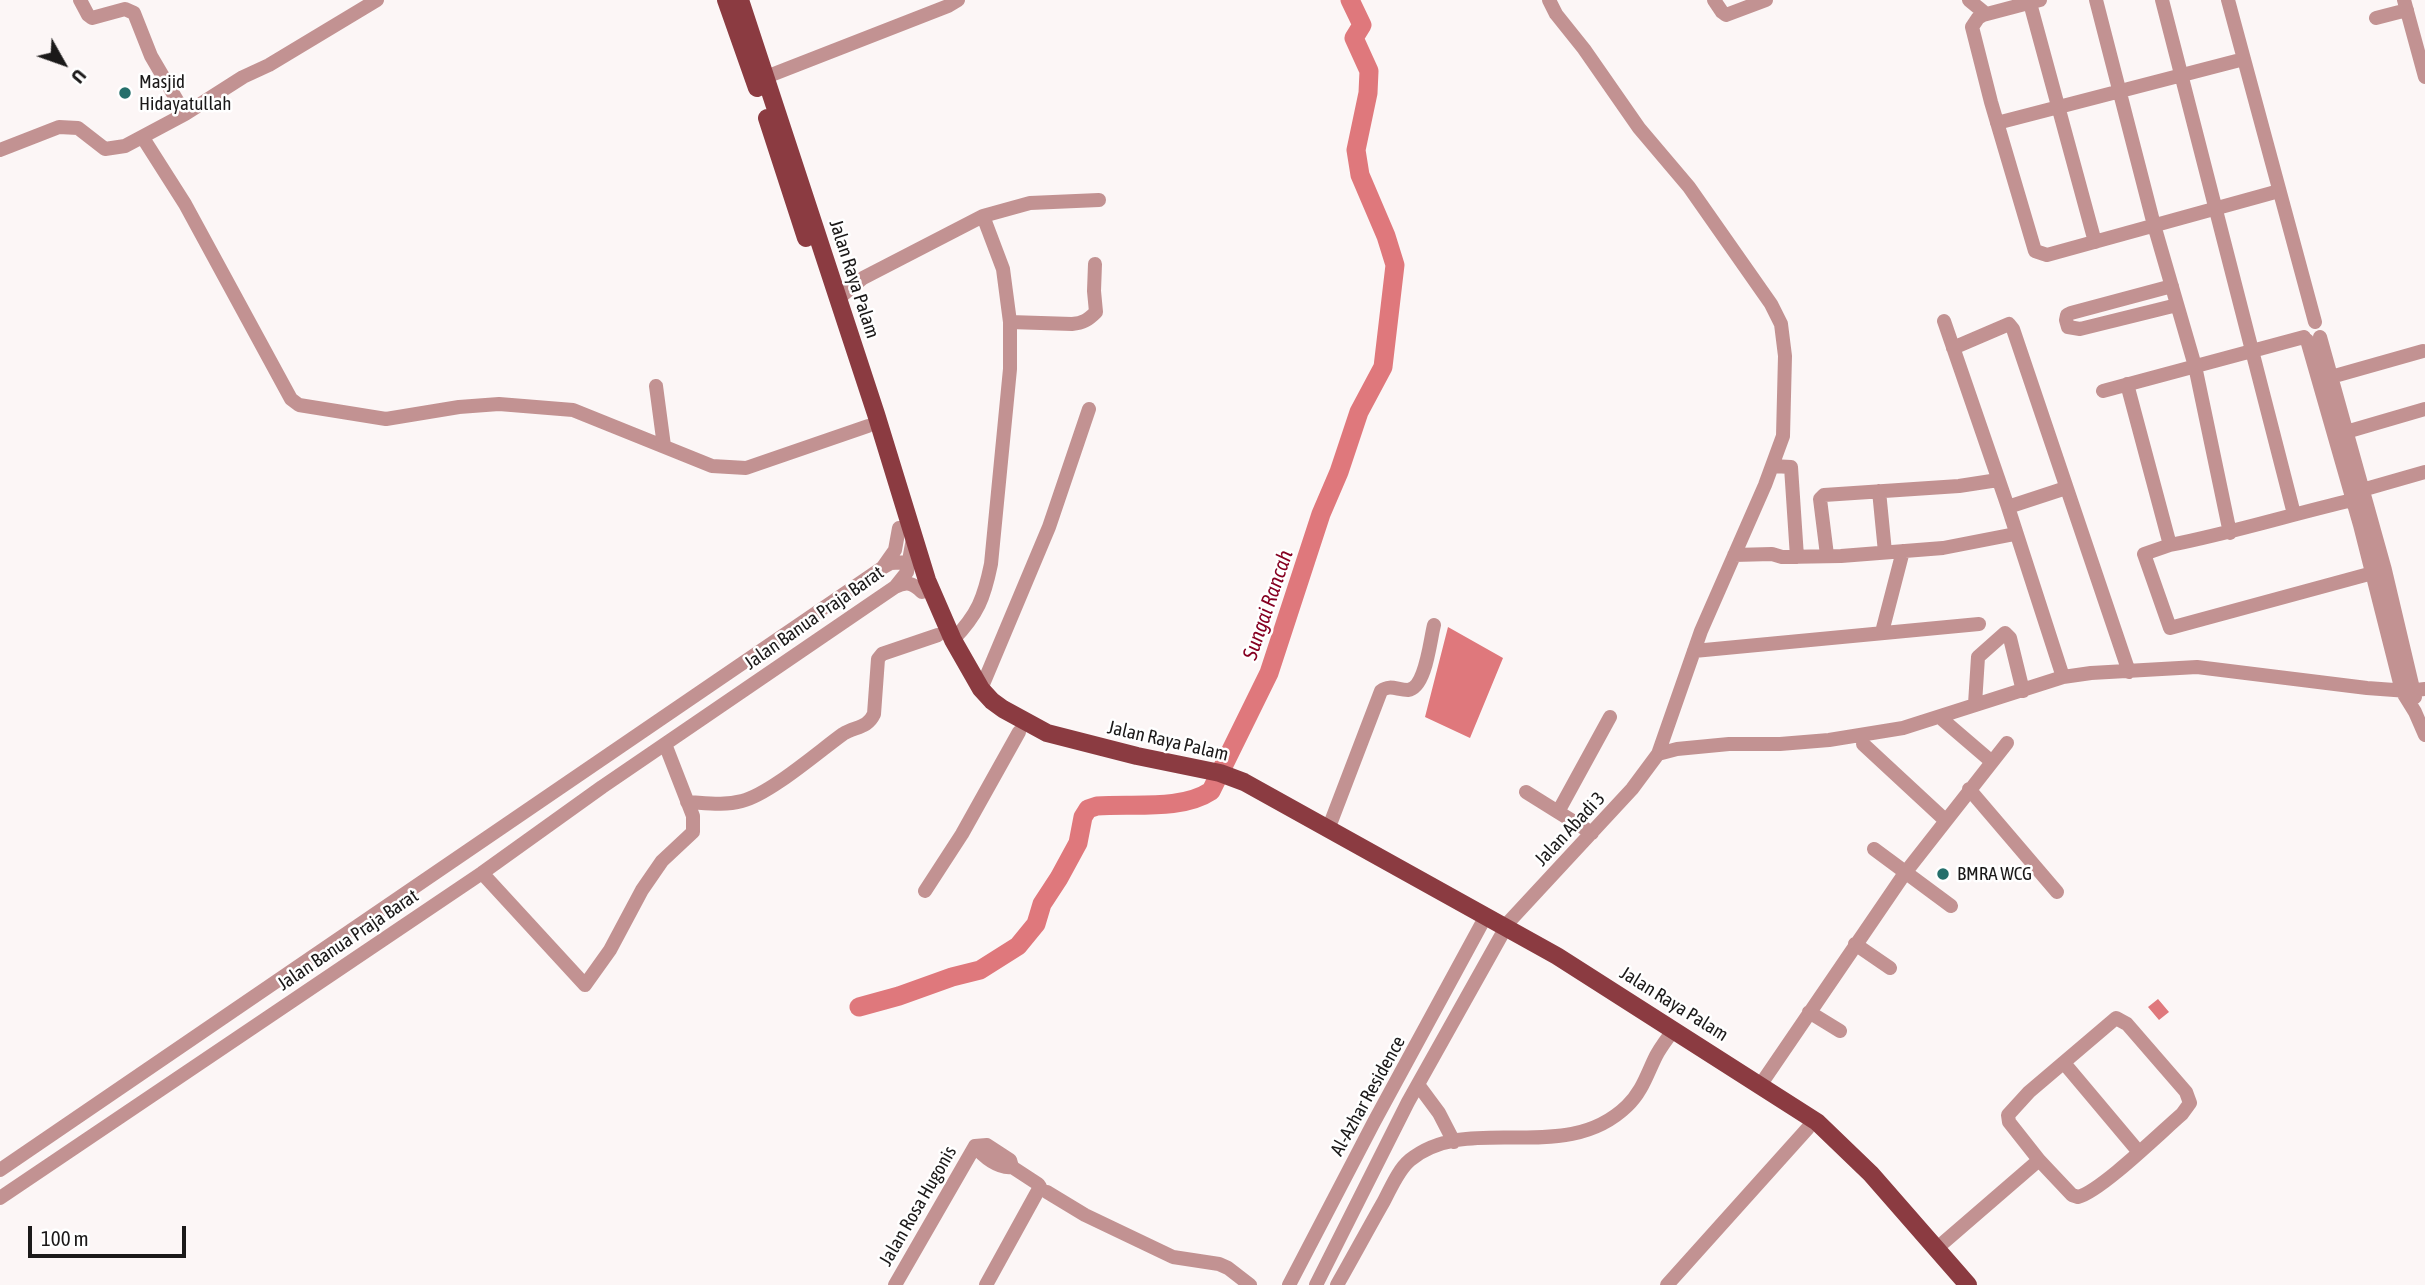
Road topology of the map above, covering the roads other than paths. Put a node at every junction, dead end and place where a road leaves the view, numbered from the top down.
1 (80, 0) edge
2 (377, 0) edge
3 (726, 0) edge
4 (740, 0) edge
5 (958, 0) edge
6 (1549, 0) edge
7 (1714, 0) edge
8 (1766, 0) edge
9 (1969, 0) edge
10 (2096, 0) edge
11 (2162, 0) edge
12 (2228, 0) edge
13 (2035, 1) edge
14 (2406, 5) edge
15 (1986, 14) junction
16 (2376, 18) dead end
17 (2244, 59) junction
18 (2179, 75) junction
19 (766, 77) junction
20 (2425, 77) edge
21 (2120, 90) junction
22 (2059, 106) junction
23 (185, 114) junction
24 (1997, 122) junction
25 (144, 138) junction
26 (781, 146) junction
27 (0, 150) edge
28 (2279, 191) junction
29 (1099, 200) dead end
30 (2217, 208) junction
31 (983, 216) junction
32 (2154, 225) junction
33 (2095, 242) junction
34 (1095, 264) dead end
35 (2172, 286) junction
36 (2143, 294) junction
37 (838, 299) junction
38 (2178, 305) junction
39 (2097, 306) junction
40 (2147, 313) junction
41 (1944, 321) dead end
42 (1010, 323) junction
43 (2102, 324) junction
44 (2310, 338) junction
45 (1953, 348) junction
46 (2251, 351) junction
47 (2423, 351) dead end
48 (2195, 366) junction
49 (2331, 377) junction
50 (2126, 384) junction
51 (656, 386) dead end
52 (2103, 391) dead end
53 (1089, 409) dead end
54 (2425, 409) edge
55 (2334, 412) junction
56 (868, 425) junction
57 (2346, 432) junction
58 (664, 446) junction
59 (1772, 466) junction
60 (2425, 472) edge
61 (1998, 480) junction
62 (2066, 488) junction
63 (1878, 491) junction
64 (2358, 495) junction
65 (2008, 507) junction
66 (2294, 514) junction
67 (906, 533) junction
68 (2230, 533) junction
69 (2015, 534) junction
70 (2170, 545) junction
71 (1903, 551) junction
72 (1885, 552) junction
73 (1827, 555) junction
74 (1790, 557) junction
75 (1732, 560) junction
76 (909, 562) junction
77 (882, 568) junction
78 (2379, 571) junction
79 (924, 586) junction
80 (895, 587) junction
81 (1979, 624) dead end
82 (1434, 625) dead end
83 (1882, 632) junction
84 (945, 638) junction
85 (1694, 651) junction
86 (2129, 672) junction
87 (2063, 677) junction
88 (981, 688) junction
89 (2414, 690) edge
90 (2023, 691) junction
91 (1975, 704) junction
92 (1610, 718) dead end
93 (1943, 720) dead end
94 (1019, 732) junction
95 (2425, 735) edge
96 (2007, 743) dead end
97 (665, 744) junction
98 (1863, 744) dead end
99 (1658, 754) junction
100 (1992, 762) junction
101 (1201, 773) junction
102 (1219, 777) junction
103 (1969, 789) junction
104 (1526, 792) dead end
105 (687, 802) junction
106 (1558, 812) junction
107 (1945, 820) junction
108 (1329, 827) junction
109 (1592, 833) junction
110 (1874, 849) dead end
111 (482, 873) junction
112 (1905, 873) junction
113 (1412, 880) junction
114 (925, 891) dead end
115 (2057, 892) dead end
116 (1951, 906) dead end
117 (1482, 925) junction
118 (1503, 931) junction
119 (1855, 944) junction
120 (1891, 968) dead end
121 (1809, 1012) junction
122 (1840, 1031) dead end
123 (1671, 1033) junction
124 (2064, 1063) junction
125 (1761, 1084) junction
126 (1419, 1086) junction
127 (1808, 1128) junction
128 (1454, 1142) junction
129 (2138, 1151) junction
130 (2039, 1160) junction
131 (0, 1170) edge
132 (1047, 1192) dead end
133 (0, 1198) edge
134 (1936, 1250) junction
135 (895, 1285) edge
136 (986, 1285) edge
137 (1250, 1285) edge
138 (1289, 1285) edge
139 (1316, 1285) edge
140 (1337, 1285) edge
141 (1667, 1285) edge
142 (1953, 1285) edge
143 (1968, 1285) edge

1 - 23 street
2 - 23 street
3 - 26 main road, Jalan Raya Palam
4 - 19 main road, Jalan Raya Palam
5 - 19 street
6 - 59 street, Jalan Abadi 3
7 - 8 street
9 - 15 street
10 - 21 street
11 - 18 street
12 - 17 street
13 - 15 street
13 - 22 street
14 - 16 street
14 - 20 street
15 - 24 street
17 - 18 street
17 - 28 street
18 - 21 street
18 - 30 street
19 - 26 main road, Jalan Raya Palam
21 - 22 street
21 - 32 street
22 - 24 street
22 - 33 street
23 - 25 street
24 - 33 street
25 - 27 street
25 - 58 street
26 - 37 main road, Jalan Raya Palam
26 - 56 main road, Jalan Raya Palam
28 - 30 street
28 - 44 street
29 - 31 street
30 - 32 street
30 - 46 street
31 - 37 street
31 - 42 street
32 - 33 street
32 - 35 street
34 - 42 street
35 - 36 street
35 - 38 street
36 - 39 street
36 - 40 street
37 - 67 main road, Jalan Raya Palam
38 - 40 street
38 - 48 street
39 - 43 street
39 - 43 street
40 - 43 street
41 - 45 street
42 - 84 street
44 - 46 street
44 - 49 street
44 - 55 street
45 - 61 street
45 - 62 street
46 - 48 street
46 - 66 street
47 - 49 street
48 - 50 street
48 - 68 street
49 - 55 street
50 - 52 street
50 - 70 street
51 - 58 street
53 - 88 street
54 - 57 street
55 - 57 street
55 - 64 street
56 - 58 street
56 - 67 main road, Jalan Raya Palam
57 - 64 street
59 - 74 street
59 - 75 street, Jalan Abadi 3
60 - 64 street
61 - 63 street
61 - 65 street
62 - 65 street
62 - 86 street
63 - 72 street
63 - 73 street
64 - 66 street
64 - 78 street
65 - 69 street
66 - 68 street
67 - 76 main road, Jalan Raya Palam
67 - 77 street
67 - 79 main road, Jalan Raya Palam
68 - 70 street
69 - 71 street
69 - 87 street
70 - 78 street
71 - 72 street
71 - 83 street
72 - 73 street
73 - 74 street
74 - 75 street
75 - 85 street, Jalan Abadi 3
76 - 77 street, Jalan Banua Praja Barat
76 - 79 main road, Jalan Raya Palam
76 - 80 street, Jalan Banua Praja Barat
77 - 131 street, Jalan Banua Praja Barat
78 - 89 street
79 - 80 street
79 - 84 main road, Jalan Raya Palam
80 - 97 street, Jalan Banua Praja Barat
81 - 83 street
82 - 108 street
83 - 85 street
84 - 88 main road, Jalan Raya Palam
84 - 94 main road, Jalan Raya Palam
84 - 105 street
85 - 99 street, Jalan Abadi 3
86 - 87 street
86 - 89 street
87 - 90 street
88 - 101 main road, Jalan Raya Palam
89 - 95 street
90 - 91 street
90 - 91 street
91 - 99 street
92 - 106 street
93 - 100 street
94 - 101 main road, Jalan Raya Palam
94 - 114 street
96 - 100 street
97 - 105 street
97 - 111 street, Jalan Banua Praja Barat
98 - 107 street
99 - 109 street, Jalan Abadi 3
100 - 103 street
101 - 102 main road, Jalan Raya Palam
102 - 108 main road, Jalan Raya Palam
102 - 113 main road, Jalan Raya Palam
103 - 107 street
103 - 115 street
104 - 106 street
105 - 111 street
106 - 109 street
107 - 112 street
108 - 113 main road, Jalan Raya Palam
109 - 118 street, Jalan Abadi 3
110 - 112 street
111 - 133 street, Jalan Banua Praja Barat
112 - 116 street
112 - 119 street
113 - 117 main road, Jalan Raya Palam
113 - 118 main road, Jalan Raya Palam
117 - 118 main road, Jalan Raya Palam
117 - 138 street, Al-Azhar Residence
118 - 123 main road, Jalan Raya Palam
118 - 126 street, Al-Azhar Residence
119 - 120 street
119 - 121 street
121 - 122 street
121 - 125 street
123 - 125 main road, Jalan Raya Palam
123 - 127 main road, Jalan Raya Palam
123 - 128 street
124 - 129 street
124 - 129 street
124 - 130 street
125 - 134 main road, Jalan Raya Palam
126 - 128 street
126 - 139 street, Al-Azhar Residence
127 - 141 street
127 - 142 main road, Jalan Raya Palam
128 - 140 street
129 - 130 street
130 - 134 street
132 - 137 street
134 - 143 main road, Jalan Raya Palam
135 - 136 street, Jalan Rosa Hugonis

